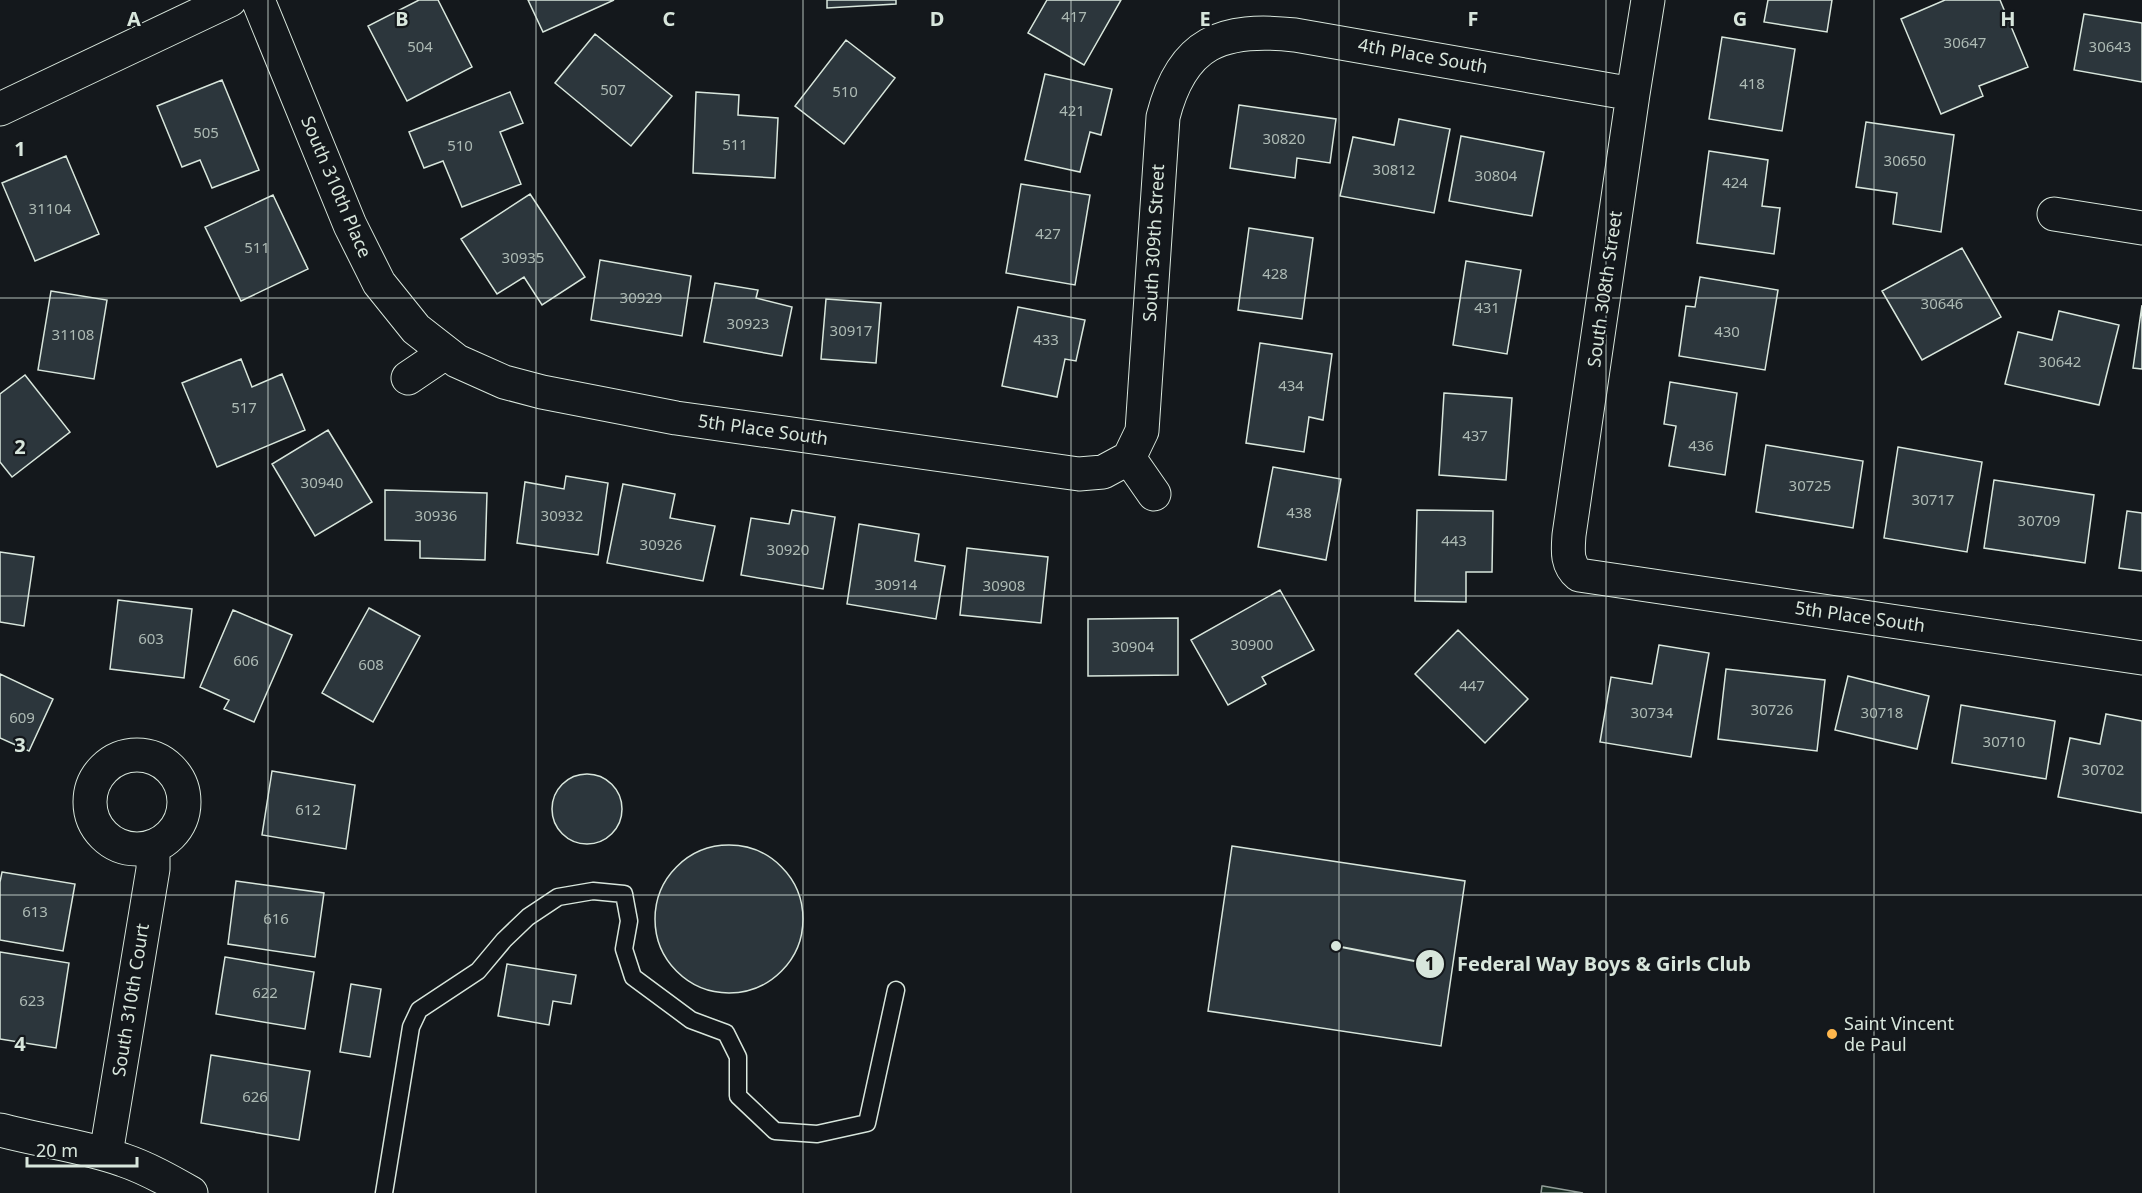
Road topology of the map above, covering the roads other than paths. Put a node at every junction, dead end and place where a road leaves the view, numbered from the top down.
1 (230, 0) edge
2 (258, 0) edge
3 (1648, 0) edge
4 (1213, 43) joint
5 (1633, 94) junction
6 (0, 109) edge
7 (2054, 214) dead end
8 (2142, 228) edge
9 (445, 353) junction
10 (408, 378) dead end
11 (1129, 458) junction
12 (1154, 494) dead end
13 (1579, 575) joint
14 (2142, 658) edge
15 (153, 846) dead end
16 (896, 990) dead end
17 (0, 1130) edge
18 (106, 1154) junction
19 (191, 1193) edge
20 (384, 1193) edge

1 - 6 street
2 - 9 street, South 310th Place
3 - 5 street, South 308th Street
4 - 5 street, 4th Place South
4 - 11 street, South 309th Street
5 - 13 street, South 308th Street
7 - 8 street
9 - 10 street
9 - 11 street, 5th Place South
11 - 12 street
13 - 14 street, 5th Place South
15 - 18 street, South 310th Court
16 - 20 lane
17 - 18 street
18 - 19 street

